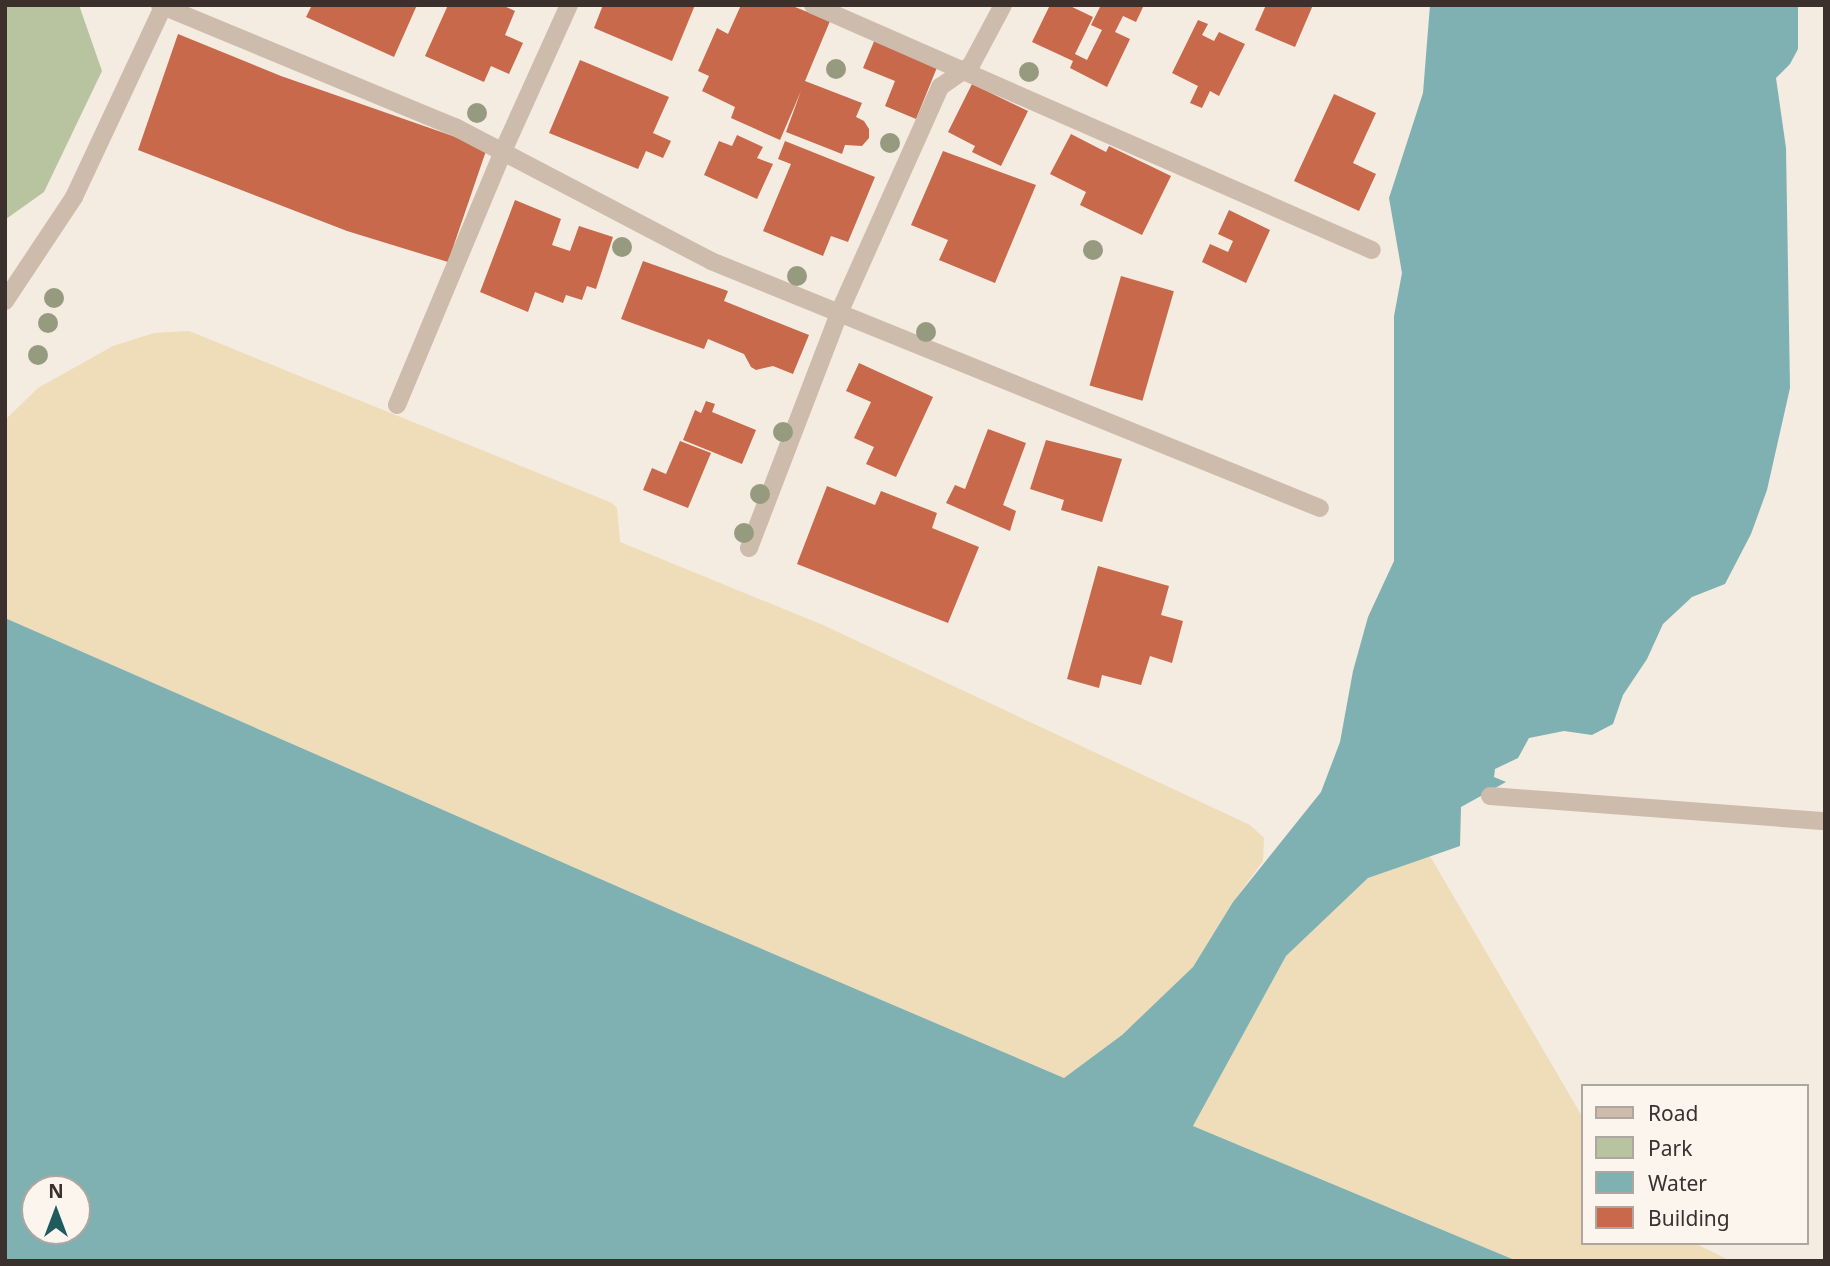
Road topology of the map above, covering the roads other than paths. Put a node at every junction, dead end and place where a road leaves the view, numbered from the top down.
1 (569, 5) edge
2 (813, 5) edge
3 (1003, 5) edge
4 (163, 6) edge
5 (962, 72) junction
6 (503, 151) junction
7 (1372, 250) dead end
8 (5, 301) edge
9 (839, 313) junction
10 (397, 405) dead end
11 (1320, 508) dead end
12 (748, 548) dead end
13 (1490, 796) dead end
14 (1825, 821) edge

1 - 6 street
2 - 5 street
3 - 5 street
4 - 6 street
4 - 8 street
5 - 7 street
5 - 9 street
6 - 9 street
6 - 10 street
9 - 11 street
9 - 12 street
13 - 14 street

